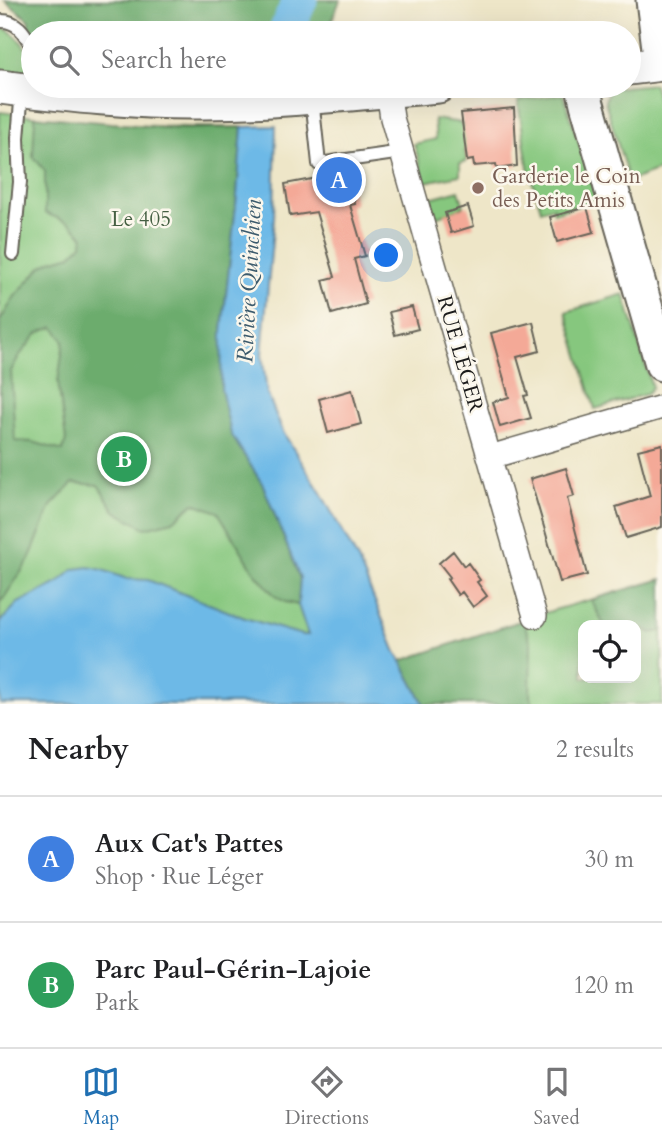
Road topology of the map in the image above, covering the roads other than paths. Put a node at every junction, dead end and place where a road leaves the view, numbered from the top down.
1 (653, 0) edge
2 (0, 21) edge
3 (21, 31) edge
4 (662, 64) edge
5 (641, 67) edge
6 (27, 98) edge
7 (131, 98) edge
8 (308, 98) edge
9 (389, 98) edge
10 (585, 98) edge
11 (298, 99) junction
12 (402, 152) junction
13 (319, 164) junction
14 (315, 178) dead end
15 (13, 254) dead end
16 (662, 364) edge
17 (662, 407) edge
18 (490, 457) junction
19 (535, 616) dead end

1 - 4 main road
2 - 3 lane
4 - 5 main road
6 - 15 lane
7 - 11 main road
8 - 11 main road
9 - 12 street, RUE LÉGER
10 - 16 main road
11 - 13 lane
12 - 13 lane
12 - 18 street, RUE LÉGER
13 - 14 lane
17 - 18 street
18 - 19 street, RUE LÉGER

